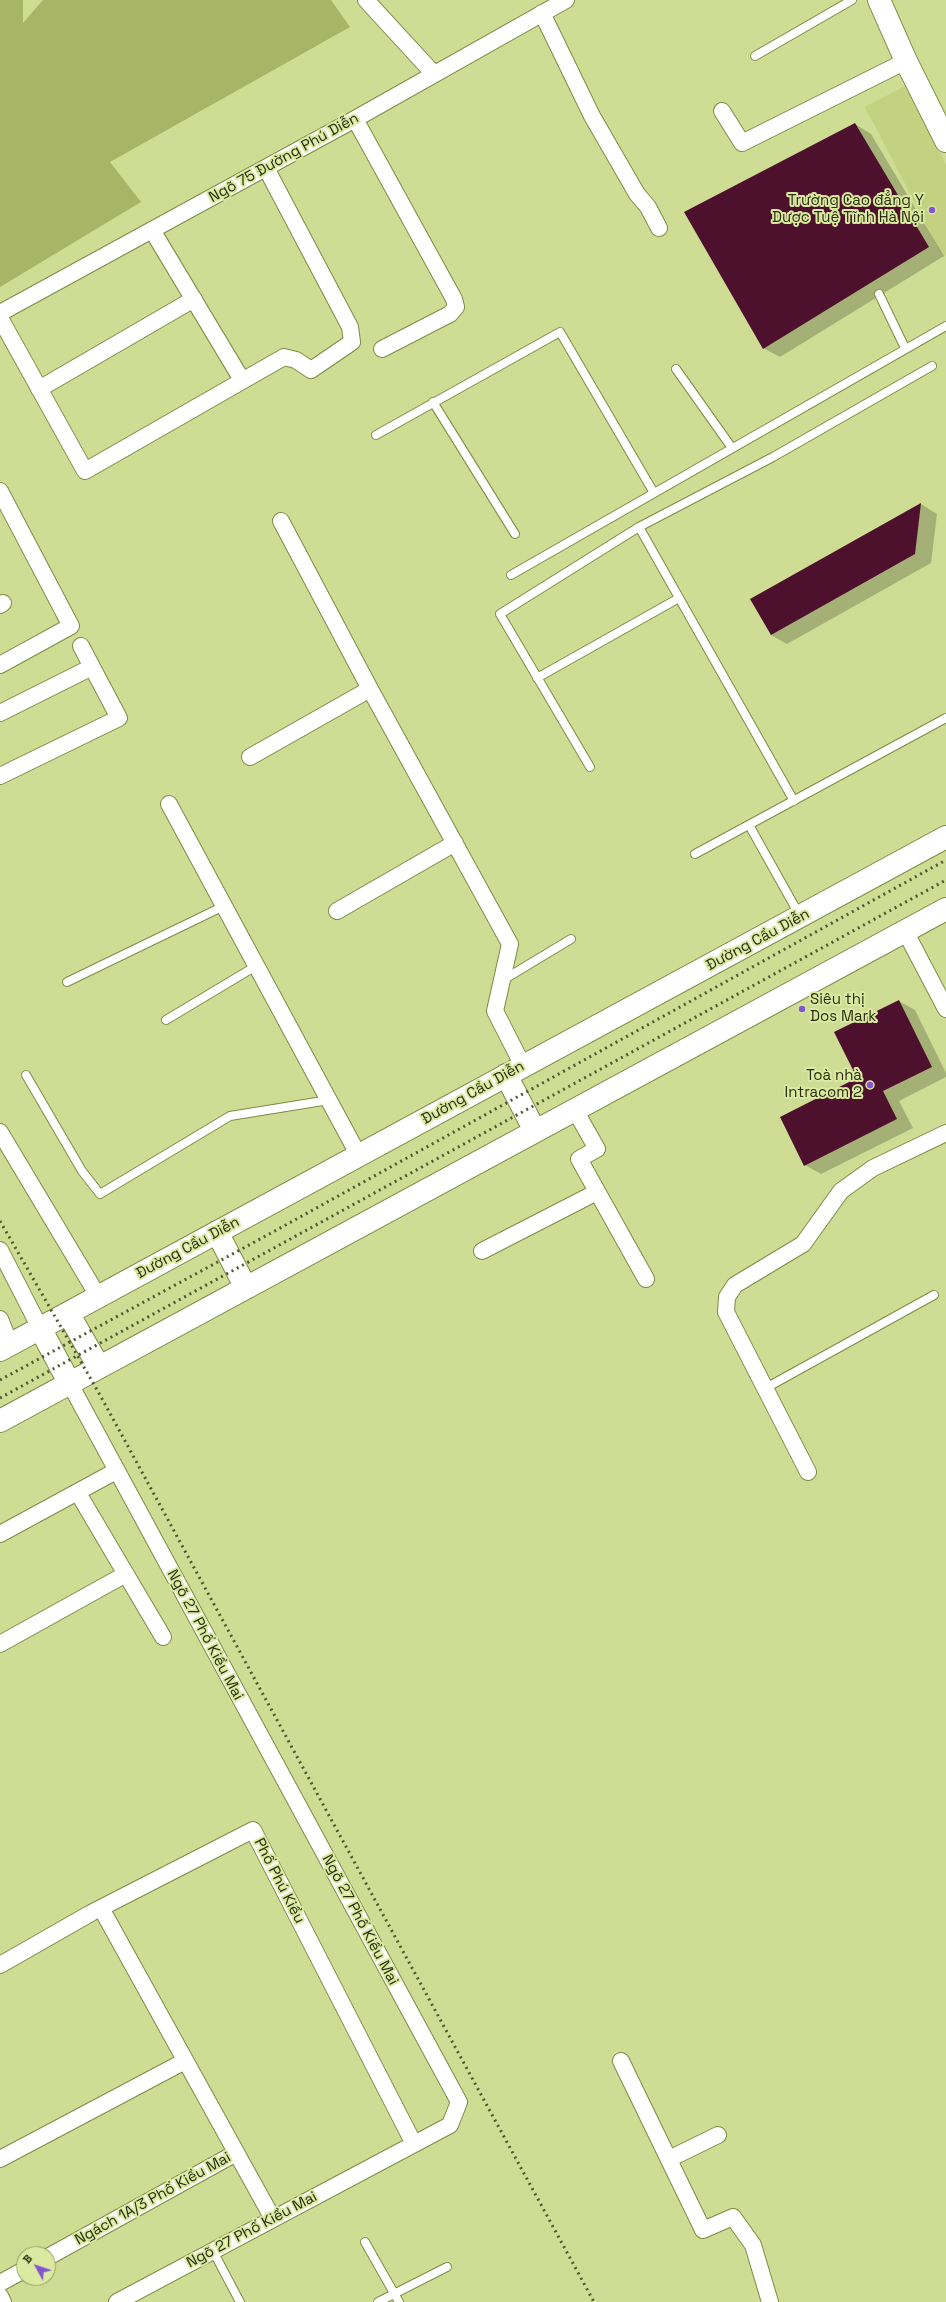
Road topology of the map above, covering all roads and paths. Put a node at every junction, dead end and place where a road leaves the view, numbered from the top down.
1 (366, 0) edge
2 (566, 0) edge
3 (852, 0) edge
4 (879, 0) edge
5 (542, 13) junction
6 (755, 56) dead end
7 (906, 62) junction
8 (434, 74) junction
9 (722, 111) dead end
10 (355, 119) junction
11 (946, 141) edge
12 (266, 168) junction
13 (659, 228) dead end
14 (152, 230) junction
15 (879, 294) dead end
16 (194, 299) junction
17 (0, 314) edge
18 (0, 318) edge
19 (946, 326) edge
20 (905, 348) junction
21 (382, 349) dead end
22 (932, 366) dead end
23 (676, 369) dead end
24 (242, 380) junction
25 (39, 389) junction
26 (433, 402) junction
27 (376, 435) dead end
28 (732, 448) junction
29 (0, 491) edge
30 (654, 493) junction
31 (281, 521) dead end
32 (639, 527) junction
33 (515, 534) dead end
34 (511, 576) dead end
35 (679, 598) junction
36 (81, 646) dead end
37 (0, 665) edge
38 (92, 667) junction
39 (537, 678) junction
40 (370, 690) junction
41 (0, 713) edge
42 (946, 718) edge
43 (250, 757) dead end
44 (590, 767) dead end
45 (0, 776) edge
46 (794, 801) junction
47 (169, 804) dead end
48 (749, 825) junction
49 (946, 837) edge
50 (455, 843) junction
51 (695, 854) dead end
52 (224, 906) junction
53 (946, 908) edge
54 (337, 911) dead end
55 (801, 917) junction
56 (905, 931) junction
57 (571, 939) dead end
58 (256, 966) junction
59 (503, 980) junction
60 (67, 982) dead end
61 (946, 1010) edge
62 (166, 1020) dead end
63 (515, 1070) junction
64 (26, 1075) dead end
65 (328, 1100) junction
66 (575, 1110) junction
67 (536, 1131) junction
68 (0, 1132) edge
69 (946, 1133) edge
70 (359, 1156) junction
71 (597, 1192) junction
72 (217, 1232) junction
73 (0, 1250) edge
74 (482, 1251) dead end
75 (646, 1279) dead end
76 (246, 1288) junction
77 (934, 1295) dead end
78 (98, 1296) junction
79 (68, 1313) junction
80 (0, 1319) edge
81 (40, 1328) junction
82 (5, 1347) edge
83 (99, 1367) junction
84 (70, 1384) junction
85 (764, 1389) junction
86 (0, 1421) edge
87 (116, 1471) junction
88 (808, 1472) dead end
89 (78, 1493) junction
90 (0, 1534) edge
91 (126, 1574) junction
92 (163, 1637) dead end
93 (0, 1644) edge
94 (102, 1908) junction
95 (0, 1964) edge
96 (185, 2061) junction
97 (621, 2061) dead end
98 (718, 2135) dead end
99 (414, 2144) junction
100 (236, 2153) junction
101 (0, 2159) edge
102 (669, 2159) junction
103 (273, 2219) junction
104 (365, 2242) dead end
105 (213, 2251) junction
106 (56, 2253) edge
107 (447, 2266) dead end
108 (16, 2274) edge
109 (0, 2283) edge
110 (394, 2294) junction
111 (0, 2296) edge
112 (3, 2302) edge
113 (117, 2302) edge
114 (240, 2302) edge
115 (378, 2302) edge
116 (399, 2302) edge
117 (770, 2302) edge

1 - 8 street
2 - 5 street, Ngõ 75 Đường Phú Diễn
3 - 6 lane
4 - 7 main road
5 - 8 street, Ngõ 75 Đường Phú Diễn
5 - 13 street
7 - 9 street
7 - 11 main road
8 - 10 street, Ngõ 75 Đường Phú Diễn
10 - 12 street, Ngõ 75 Đường Phú Diễn
10 - 21 street
12 - 14 street, Ngõ 75 Đường Phú Diễn
12 - 24 street
14 - 16 street
14 - 17 street, Ngõ 75 Đường Phú Diễn
15 - 20 lane
16 - 24 street
16 - 25 street
18 - 25 street
19 - 20 lane
20 - 28 lane
22 - 32 lane
23 - 28 lane
24 - 25 street
26 - 27 lane
26 - 30 lane
26 - 33 lane
28 - 30 lane
29 - 37 street
30 - 34 lane
31 - 40 street
32 - 35 lane
32 - 39 lane
35 - 39 lane
35 - 46 lane
36 - 38 street
38 - 41 street
38 - 45 street
39 - 44 lane
40 - 43 street
40 - 50 street
42 - 46 lane
46 - 48 lane
47 - 52 street
48 - 51 lane
48 - 55 lane
49 - 55 main road, Đường Cầu Diễn
50 - 54 street
50 - 59 street
52 - 58 street
52 - 60 lane
53 - 56 main road
55 - 63 main road, Đường Cầu Diễn
56 - 61 street
56 - 66 main road
57 - 59 lane
58 - 62 lane
58 - 65 street
59 - 63 street
63 - 67 main road
63 - 70 main road, Đường Cầu Diễn
64 - 65 lane
65 - 70 street
66 - 67 main road
66 - 71 street
67 - 76 main road
68 - 78 street
69 - 85 street
70 - 72 main road, Đường Cầu Diễn
71 - 74 street
71 - 75 street
72 - 76 main road
72 - 78 main road, Đường Cầu Diễn
73 - 81 street
76 - 83 main road
77 - 85 lane
78 - 79 main road, Đường Cầu Diễn
79 - 81 main road, Đường Cầu Diễn
79 - 83 main road
80 - 82 street
81 - 82 main road, Đường Cầu Diễn
81 - 84 main road
83 - 84 main road
84 - 86 main road
84 - 87 street, Ngõ 27 Phố Kiều Mai
85 - 88 street
87 - 89 street
87 - 99 street, Ngõ 27 Phố Kiều Mai
89 - 90 street
89 - 91 street
91 - 92 street
91 - 93 street
94 - 95 street, Phố Phú Kiều
94 - 96 street
94 - 99 street, Phố Phú Kiều
96 - 100 street
96 - 101 street
97 - 102 street
98 - 102 street
99 - 103 street, Ngõ 27 Phố Kiều Mai
100 - 103 street
100 - 106 street, Ngách 1A/3 Phố Kiều Mai
102 - 117 street
103 - 105 street, Ngõ 27 Phố Kiều Mai
104 - 110 lane
105 - 113 street, Ngõ 27 Phố Kiều Mai
105 - 114 lane
107 - 110 lane
108 - 109 street
110 - 115 lane
110 - 116 lane
111 - 112 street

